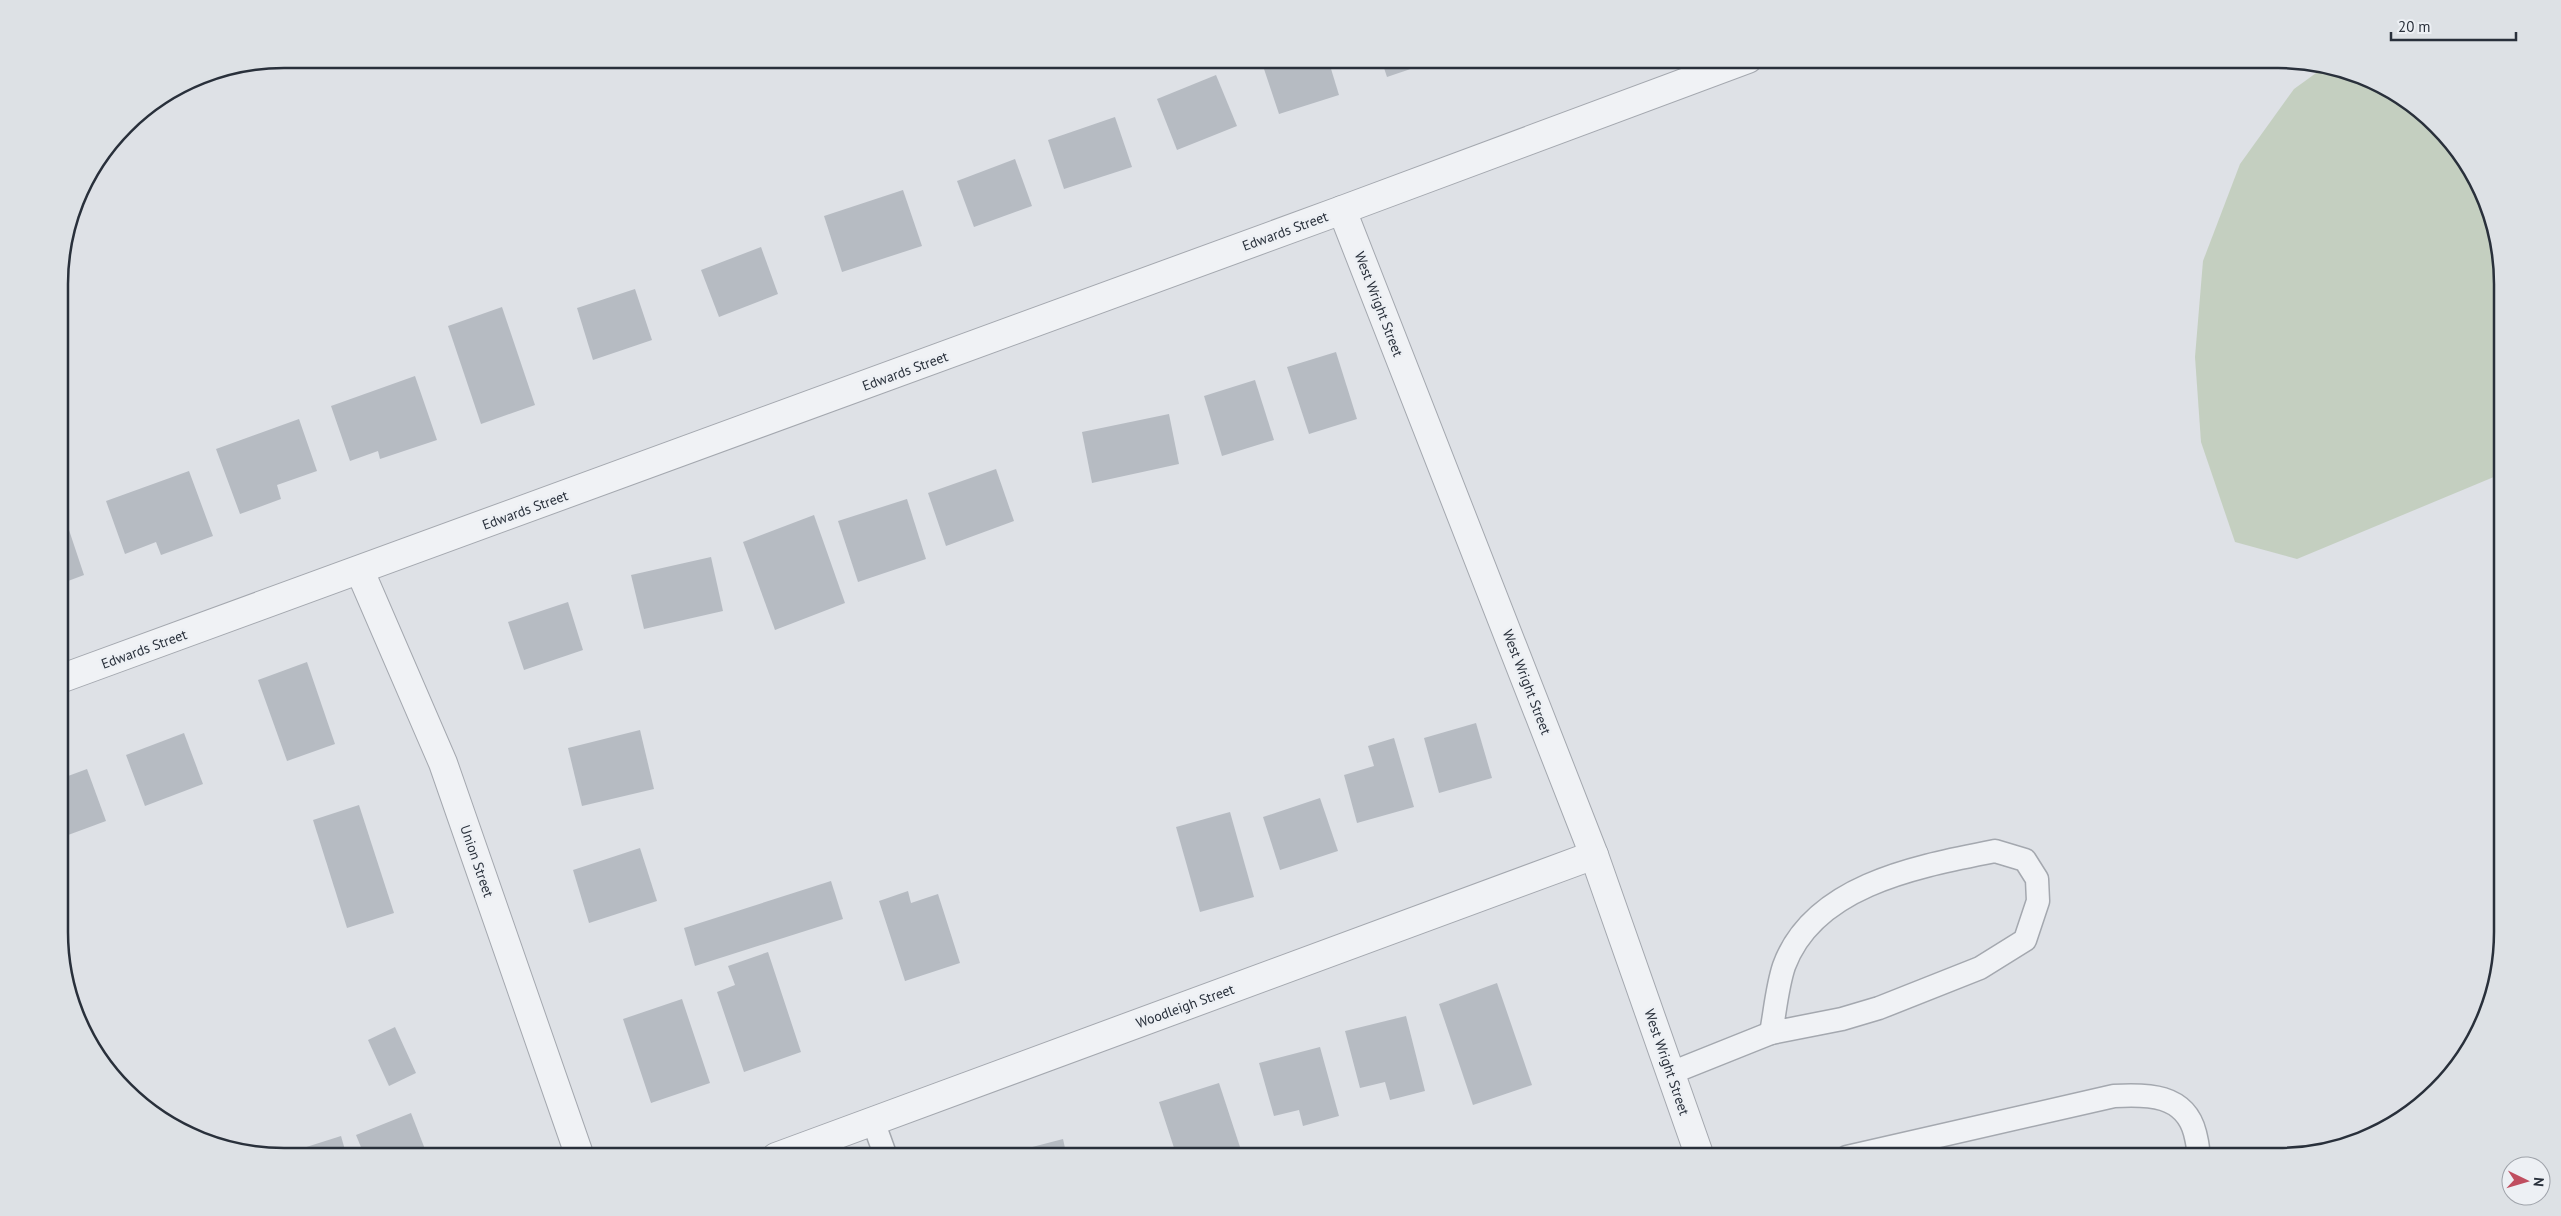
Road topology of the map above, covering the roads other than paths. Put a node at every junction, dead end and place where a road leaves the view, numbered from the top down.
1 (1726, 67) edge
2 (1342, 210) junction
3 (360, 571) junction
4 (68, 676) edge
5 (1594, 854) junction
6 (1771, 1033) junction
7 (1671, 1073) junction
8 (873, 1121) junction
9 (577, 1148) edge
10 (800, 1148) edge
11 (883, 1148) edge
12 (1697, 1148) edge
13 (1887, 1148) edge
14 (2199, 1148) edge

1 - 2 street, Edwards Street
2 - 3 street, Edwards Street
2 - 5 street, West Wright Street
3 - 4 street, Edwards Street
3 - 9 street, Union Street
5 - 7 street, West Wright Street
5 - 8 street, Woodleigh Street
6 - 6 lane
6 - 7 lane
7 - 12 street, West Wright Street
8 - 10 street, Woodleigh Street
8 - 11 lane
13 - 14 lane

